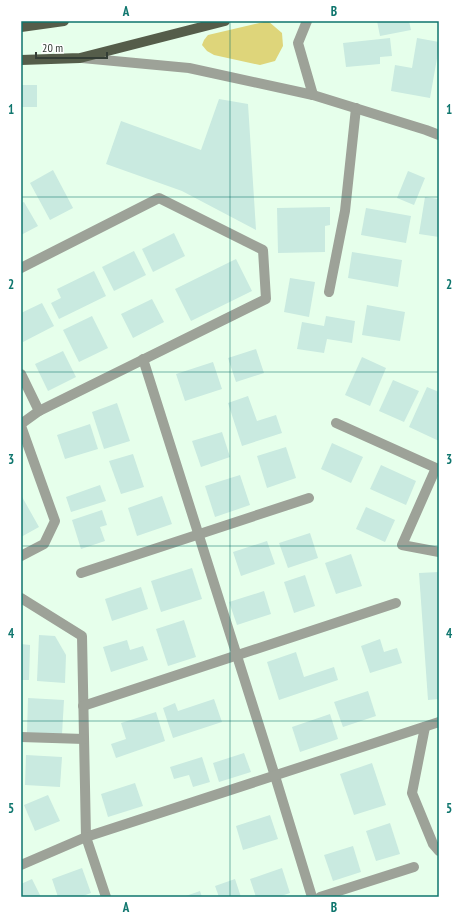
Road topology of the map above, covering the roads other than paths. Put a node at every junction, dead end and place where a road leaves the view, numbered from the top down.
1 (64, 21) edge
2 (225, 21) edge
3 (307, 21) edge
4 (21, 27) edge
5 (80, 58) junction
6 (21, 60) edge
7 (313, 95) junction
8 (356, 108) junction
9 (439, 135) edge
10 (21, 268) edge
11 (329, 292) dead end
12 (143, 359) junction
13 (21, 374) edge
14 (39, 411) junction
15 (336, 422) dead end
16 (21, 425) edge
17 (309, 498) dead end
18 (199, 535) junction
19 (439, 552) edge
20 (21, 556) edge
21 (81, 574) dead end
22 (21, 598) edge
23 (396, 603) dead end
24 (237, 655) junction
25 (83, 706) junction
26 (439, 722) edge
27 (424, 727) junction
28 (21, 737) edge
29 (84, 739) junction
30 (275, 776) junction
31 (86, 837) junction
32 (439, 851) edge
33 (21, 865) edge
34 (414, 867) dead end
35 (106, 897) edge
36 (312, 897) edge
37 (320, 897) edge

1 - 4 main road
2 - 5 main road
3 - 7 street
5 - 6 main road
5 - 7 street
7 - 8 street
8 - 9 street
8 - 11 street
10 - 12 street
12 - 14 street
12 - 18 street
13 - 14 street
14 - 16 street
15 - 19 street
16 - 20 street
17 - 18 street
18 - 21 street
18 - 24 street
22 - 25 street
23 - 24 street
24 - 25 street
24 - 30 street
25 - 29 street
26 - 27 street
27 - 30 street
27 - 32 street
28 - 29 street
29 - 31 street
30 - 31 street
30 - 36 street
31 - 33 street
31 - 35 street
34 - 37 street

